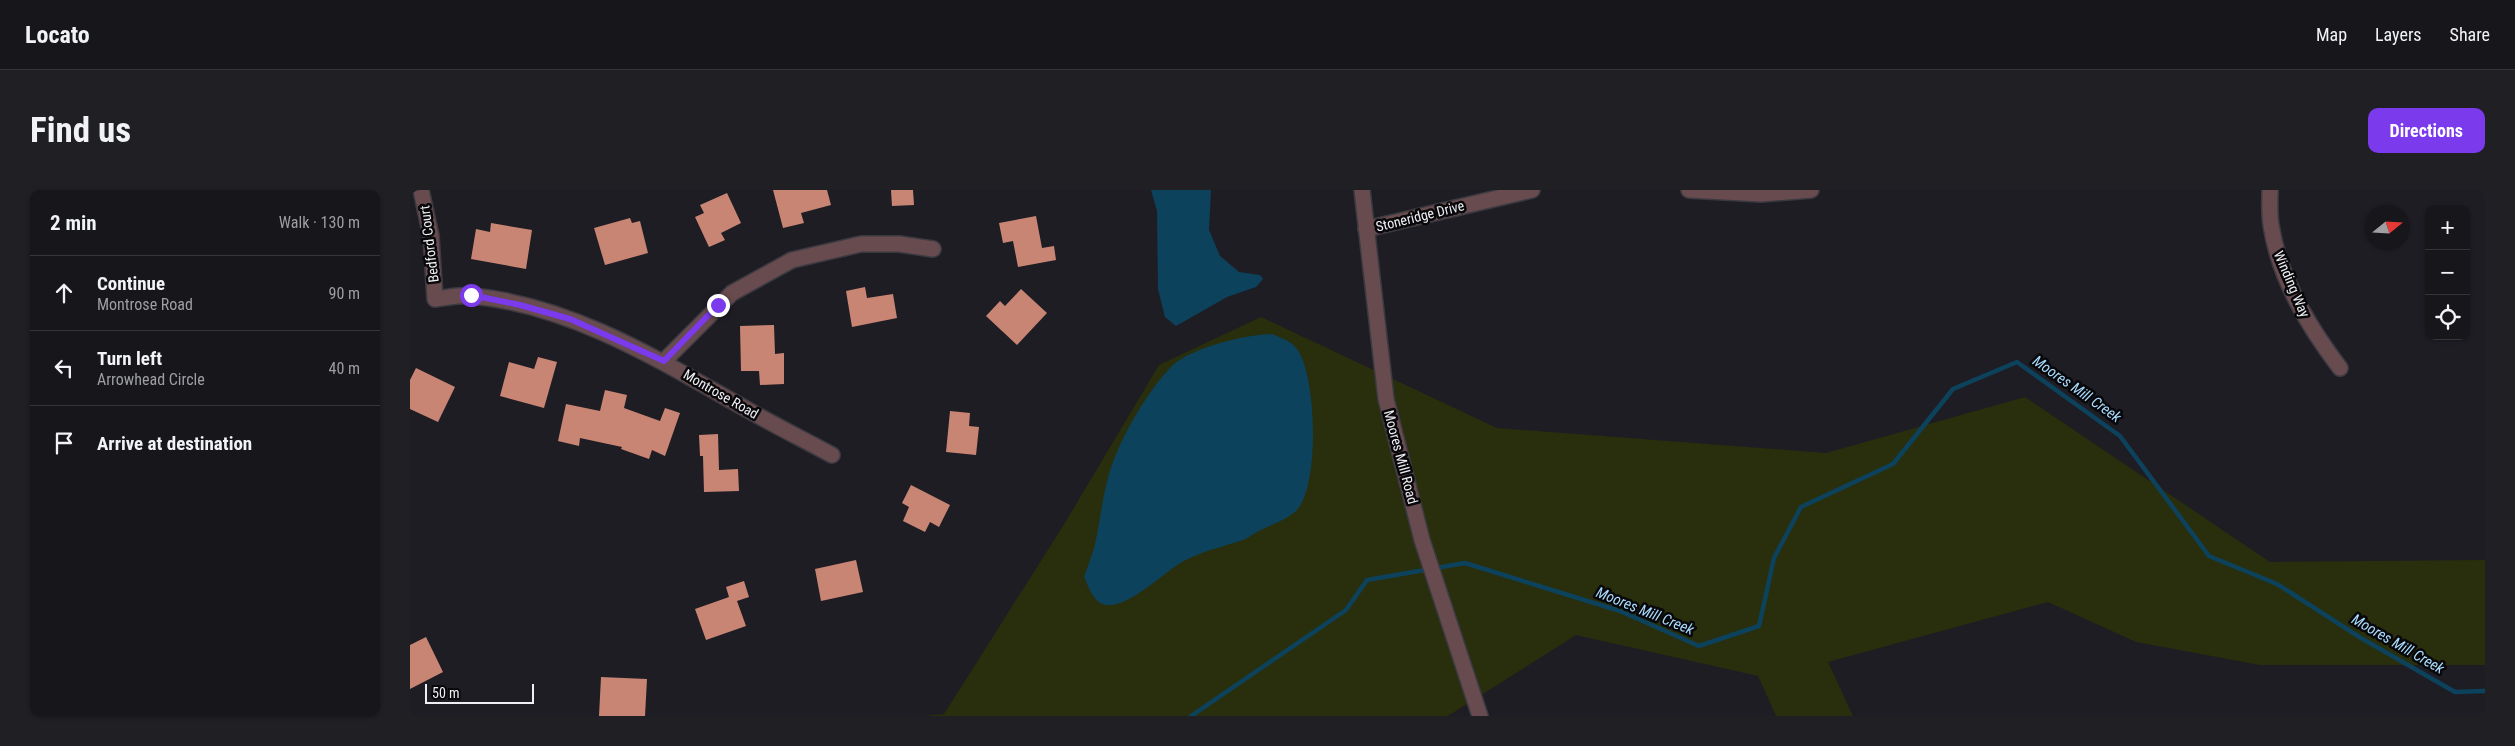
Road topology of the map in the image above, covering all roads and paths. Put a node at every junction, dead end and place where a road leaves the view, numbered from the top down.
1 (421, 190) edge
2 (1362, 190) edge
3 (1532, 190) edge
4 (1690, 190) edge
5 (1811, 190) edge
6 (2270, 190) edge
7 (1366, 229) junction
8 (933, 249) dead end
9 (435, 299) joint
10 (664, 361) junction
11 (2340, 368) dead end
12 (832, 455) dead end
13 (1480, 716) edge

1 - 9 street, Bedford Court
2 - 7 street, Moores Mill Road
3 - 7 street, Stoneridge Drive
4 - 5 street
6 - 11 street, Winding Way
7 - 13 street, Moores Mill Road
8 - 10 street
9 - 10 street, Montrose Road
10 - 12 street, Montrose Road

